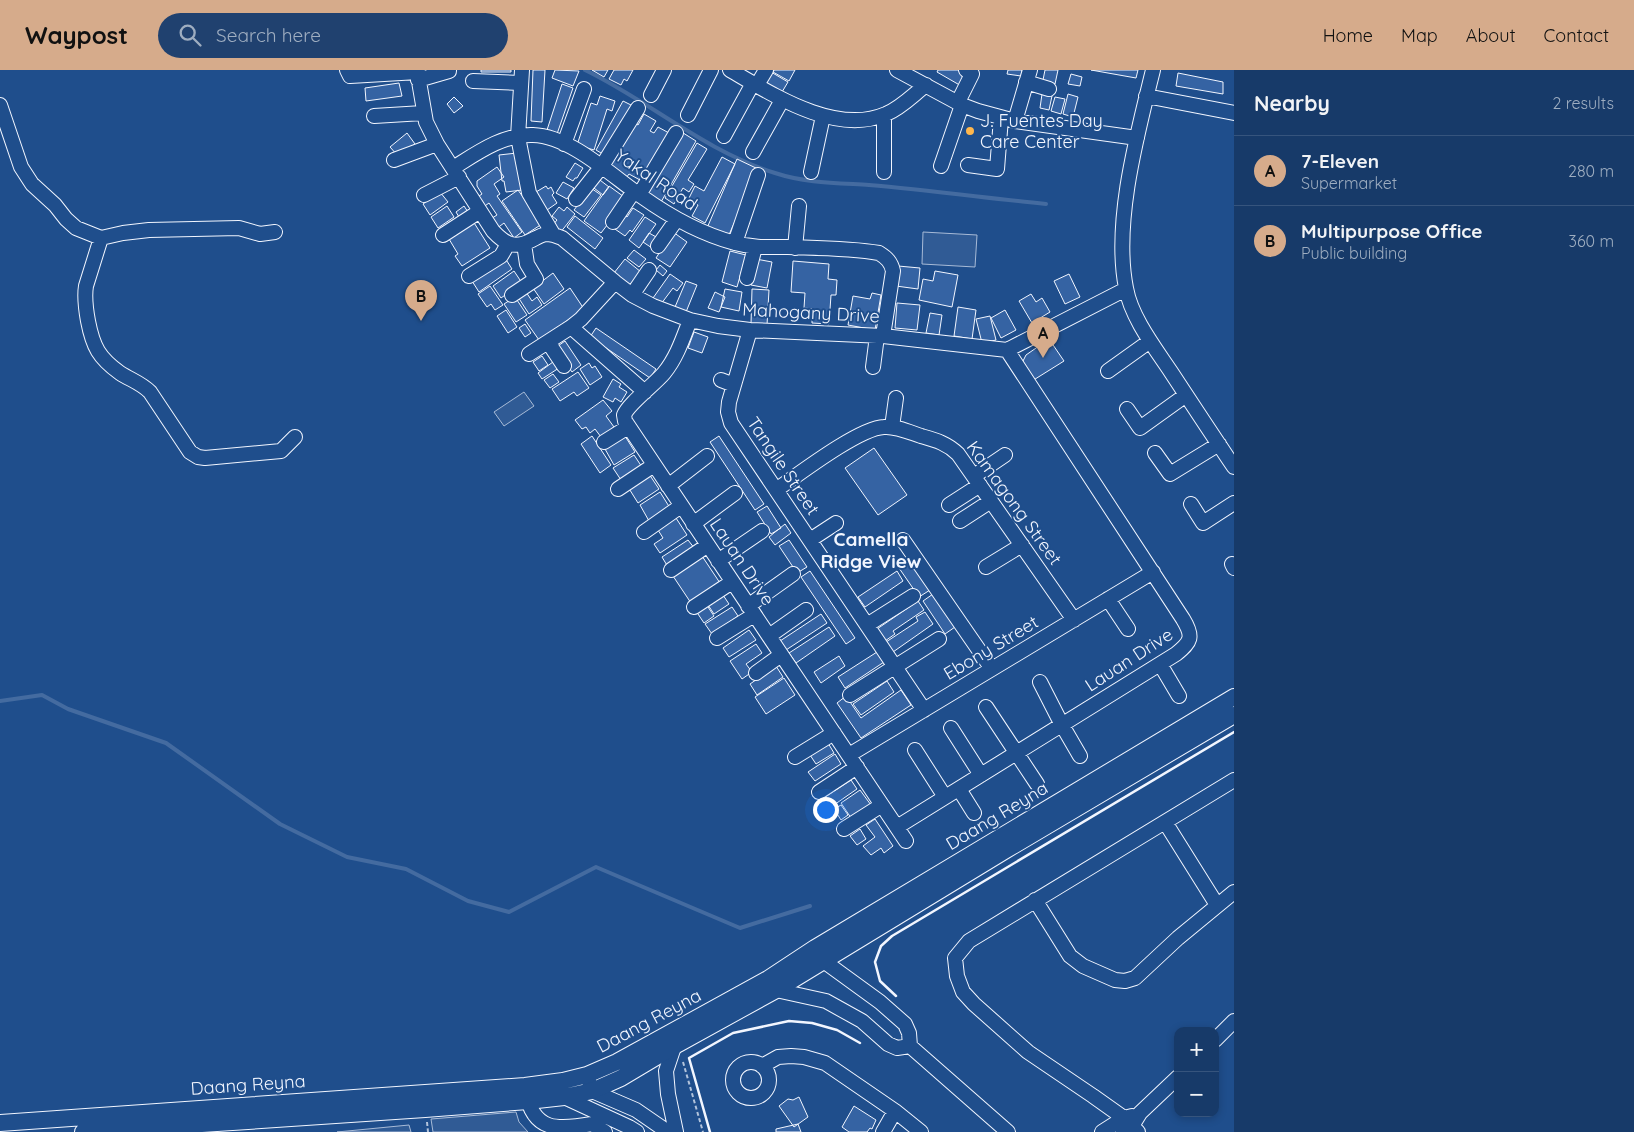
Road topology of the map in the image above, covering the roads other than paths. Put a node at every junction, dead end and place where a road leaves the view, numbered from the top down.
1 (347, 70) edge
2 (449, 70) edge
3 (664, 70) edge
4 (712, 70) edge
5 (730, 70) edge
6 (766, 70) edge
7 (897, 70) edge
8 (966, 70) edge
9 (1153, 70) edge
10 (418, 74) edge
11 (1028, 76) edge
12 (521, 77) edge
13 (920, 78) edge
14 (473, 82) dead end
15 (755, 84) junction
16 (584, 89) dead end
17 (1049, 89) dead end
18 (651, 95) dead end
19 (1146, 96) junction
20 (782, 100) junction
21 (960, 103) junction
22 (0, 105) edge
23 (638, 108) dead end
24 (423, 113) junction
25 (1234, 113) edge
26 (688, 115) dead end
27 (884, 115) junction
28 (374, 116) dead end
29 (823, 116) junction
30 (1001, 118) junction
31 (1015, 121) junction
32 (676, 133) dead end
33 (724, 136) dead end
34 (518, 137) junction
35 (1137, 138) junction
36 (437, 144) junction
37 (564, 144) junction
38 (754, 152) dead end
39 (394, 160) dead end
40 (968, 165) dead end
41 (602, 166) junction
42 (941, 166) dead end
43 (811, 172) dead end
44 (884, 172) dead end
45 (456, 173) junction
46 (758, 175) dead end
47 (637, 193) junction
48 (424, 195) dead end
49 (576, 199) dead end
50 (799, 206) dead end
51 (480, 211) junction
52 (677, 219) junction
53 (613, 222) dead end
54 (275, 232) dead end
55 (552, 234) junction
56 (443, 235) dead end
57 (101, 238) junction
58 (736, 243) junction
59 (508, 244) junction
60 (524, 244) junction
61 (658, 246) dead end
62 (755, 247) junction
63 (796, 248) junction
64 (649, 270) dead end
65 (469, 276) dead end
66 (747, 278) dead end
67 (615, 282) junction
68 (1126, 289) junction
69 (512, 295) dead end
70 (632, 295) junction
71 (690, 320) junction
72 (571, 327) junction
73 (750, 330) junction
74 (880, 336) junction
75 (1150, 341) junction
76 (548, 342) junction
77 (1008, 350) junction
78 (529, 354) dead end
79 (564, 366) dead end
80 (873, 367) dead end
81 (1108, 371) dead end
82 (645, 392) junction
83 (1186, 395) junction
84 (896, 398) dead end
85 (1127, 409) dead end
86 (628, 427) junction
87 (892, 427) junction
88 (294, 437) dead end
89 (604, 442) dead end
90 (1219, 444) junction
91 (1155, 453) dead end
92 (1005, 455) dead end
93 (708, 456) dead end
94 (654, 465) junction
95 (1234, 467) edge
96 (977, 480) junction
97 (668, 486) junction
98 (618, 489) dead end
99 (776, 490) junction
100 (735, 493) dead end
101 (991, 501) junction
102 (1234, 503) edge
103 (1191, 504) dead end
104 (949, 505) dead end
105 (681, 506) junction
106 (960, 521) dead end
107 (836, 523) dead end
108 (693, 524) junction
109 (762, 531) dead end
110 (644, 532) dead end
111 (810, 540) junction
112 (903, 540) dead end
113 (708, 545) junction
114 (1022, 545) junction
115 (718, 561) junction
116 (986, 567) dead end
117 (671, 570) dead end
118 (1153, 572) junction
119 (794, 574) dead end
120 (732, 582) junction
121 (912, 596) dead end
122 (1108, 599) junction
123 (694, 607) dead end
124 (751, 610) junction
125 (806, 610) dead end
126 (1074, 620) junction
127 (867, 625) junction
128 (1128, 629) dead end
129 (769, 636) junction
130 (716, 638) dead end
131 (939, 639) dead end
132 (781, 655) junction
133 (1160, 664) junction
134 (895, 666) junction
135 (992, 669) junction
136 (756, 673) dead end
137 (1040, 682) dead end
138 (850, 695) dead end
139 (1179, 696) dead end
140 (1234, 697) edge
141 (986, 707) dead end
142 (924, 710) junction
143 (1234, 715) edge
144 (1062, 725) junction
145 (950, 728) dead end
146 (834, 734) junction
147 (915, 750) dead end
148 (1016, 753) junction
149 (849, 755) junction
150 (1080, 756) dead end
151 (795, 757) dead end
152 (857, 767) junction
153 (981, 775) junction
154 (1234, 780) edge
155 (1037, 784) dead end
156 (959, 789) junction
157 (819, 792) dead end
158 (945, 797) junction
159 (882, 805) junction
160 (974, 813) dead end
161 (1165, 822) junction
162 (897, 827) junction
163 (844, 829) dead end
164 (906, 841) dead end
165 (1234, 892) edge
166 (1035, 900) junction
167 (1217, 905) junction
168 (820, 955) junction
169 (772, 984) junction
170 (1234, 1021) edge
171 (1219, 1036) edge
172 (676, 1046) junction
173 (910, 1046) junction
174 (762, 1066) dead end
175 (1174, 1081) edge
176 (589, 1083) junction
177 (564, 1089) junction
178 (527, 1093) junction
179 (895, 1112) junction
180 (142, 1120) junction
181 (0, 1123) edge
182 (1129, 1127) edge
183 (82, 1132) edge
184 (605, 1132) edge
185 (637, 1132) edge
186 (668, 1132) edge
187 (676, 1132) edge
188 (883, 1132) edge
189 (921, 1132) edge
190 (1008, 1132) edge
191 (1102, 1132) edge

1 - 10 street
2 - 10 street
3 - 18 street
4 - 26 street
5 - 15 street
6 - 15 street
7 - 13 street
8 - 21 street
9 - 19 street
10 - 24 street
11 - 17 street
11 - 31 street
12 - 14 street
12 - 34 street
13 - 21 street
13 - 27 street
15 - 20 street
15 - 33 street
16 - 37 street
19 - 25 street
19 - 35 street
20 - 29 street
20 - 38 street
21 - 30 street
21 - 42 street
22 - 57 street
23 - 41 street
24 - 28 street
24 - 36 street
27 - 29 street
27 - 44 street
29 - 43 street
30 - 31 street
30 - 40 street
31 - 35 street
32 - 47 street
34 - 37 street, Yakal Road
34 - 45 street, Yakal Road
34 - 55 street
35 - 68 street
36 - 39 street
36 - 45 street
37 - 41 street, Yakal Road
41 - 47 street, Yakal Road
41 - 49 street
45 - 48 street, Yakal Road
45 - 51 street
46 - 58 street
47 - 52 street, Yakal Road
47 - 53 street
50 - 63 street
51 - 56 street
51 - 59 street
52 - 58 street, Yakal Road
52 - 61 street
54 - 57 street
55 - 60 street
55 - 67 street, Mahogany Drive
57 - 88 street
58 - 62 street, Yakal Road
59 - 60 street
59 - 65 street
60 - 69 street
62 - 63 street, Yakal Road
62 - 66 street
63 - 74 street, Yakal Road
64 - 70 street
67 - 70 street, Mahogany Drive
67 - 72 street
68 - 75 street
68 - 77 street
70 - 71 street, Mahogany Drive
71 - 73 street, Mahogany Drive
71 - 82 street
72 - 76 street
72 - 82 street
73 - 74 street, Mahogany Drive
73 - 99 street, Tangile Street
74 - 77 street, Mahogany Drive
74 - 80 street, Yakal Road
75 - 81 street
75 - 83 street
76 - 78 street
76 - 79 street
77 - 118 street, Lauan Drive
82 - 86 street
83 - 85 street
83 - 90 street
84 - 87 street
86 - 89 street
86 - 94 street, Lauan Drive
87 - 96 street, Kamagong Street
87 - 99 street, Kamagong Street
90 - 91 street
90 - 95 street
92 - 96 street
93 - 97 street
94 - 97 street, Lauan Drive
94 - 98 street
96 - 101 street, Kamagong Street
96 - 104 street
97 - 105 street, Lauan Drive
99 - 111 street, Tangile Street
100 - 108 street
101 - 106 street
101 - 114 street, Kamagong Street
102 - 103 street
105 - 108 street, Lauan Drive
105 - 110 street
107 - 111 street
108 - 113 street, Lauan Drive
109 - 115 street
111 - 127 street, Tangile Street
112 - 135 street
113 - 115 street, Lauan Drive
113 - 117 street
114 - 116 street
114 - 126 street, Kamagong Street
115 - 120 street, Lauan Drive
118 - 122 street, Ebony Street
118 - 133 street, Lauan Drive
119 - 124 street
120 - 123 street
120 - 124 street, Lauan Drive
121 - 127 street
122 - 126 street, Ebony Street
122 - 128 street
124 - 129 street, Lauan Drive
124 - 130 street
125 - 129 street
126 - 135 street, Ebony Street
127 - 134 street, Tangile Street
129 - 132 street, Lauan Drive
131 - 134 street
132 - 136 street
132 - 146 street, Lauan Drive
133 - 139 street
133 - 144 street, Lauan Drive
134 - 138 street
134 - 142 street, Tangile Street
135 - 142 street, Ebony Street
137 - 144 street
140 - 168 main road, Daang Reyna
141 - 148 street
142 - 149 street, Ebony Street
143 - 168 main road, Daang Reyna
144 - 148 street, Lauan Drive
144 - 150 street
145 - 153 street
146 - 149 street, Lauan Drive
146 - 151 street
147 - 158 street
148 - 153 street, Lauan Drive
148 - 155 street
149 - 152 street, Lauan Drive
152 - 157 street
152 - 159 street, Lauan Drive
153 - 156 street, Lauan Drive
154 - 161 street
156 - 158 street, Lauan Drive
156 - 160 street
158 - 162 street, Lauan Drive
159 - 162 street, Lauan Drive
159 - 163 street
161 - 166 street
161 - 167 street
162 - 164 street, Lauan Drive
165 - 167 street
166 - 167 street
166 - 182 street
168 - 169 main road, Daang Reyna
168 - 173 street
169 - 172 main road, Daang Reyna
169 - 173 street
169 - 176 main road, Daang Reyna
170 - 171 street
172 - 176 main road, Daang Reyna
172 - 187 street
173 - 190 street
174 - 179 street
175 - 182 street
176 - 177 main road, Daang Reyna
176 - 186 street
177 - 178 main road, Daang Reyna
177 - 185 street
178 - 180 main road, Daang Reyna
178 - 184 street
179 - 188 street
179 - 189 street
180 - 181 main road, Daang Reyna
180 - 183 main road, Daang Reyna
182 - 191 street

